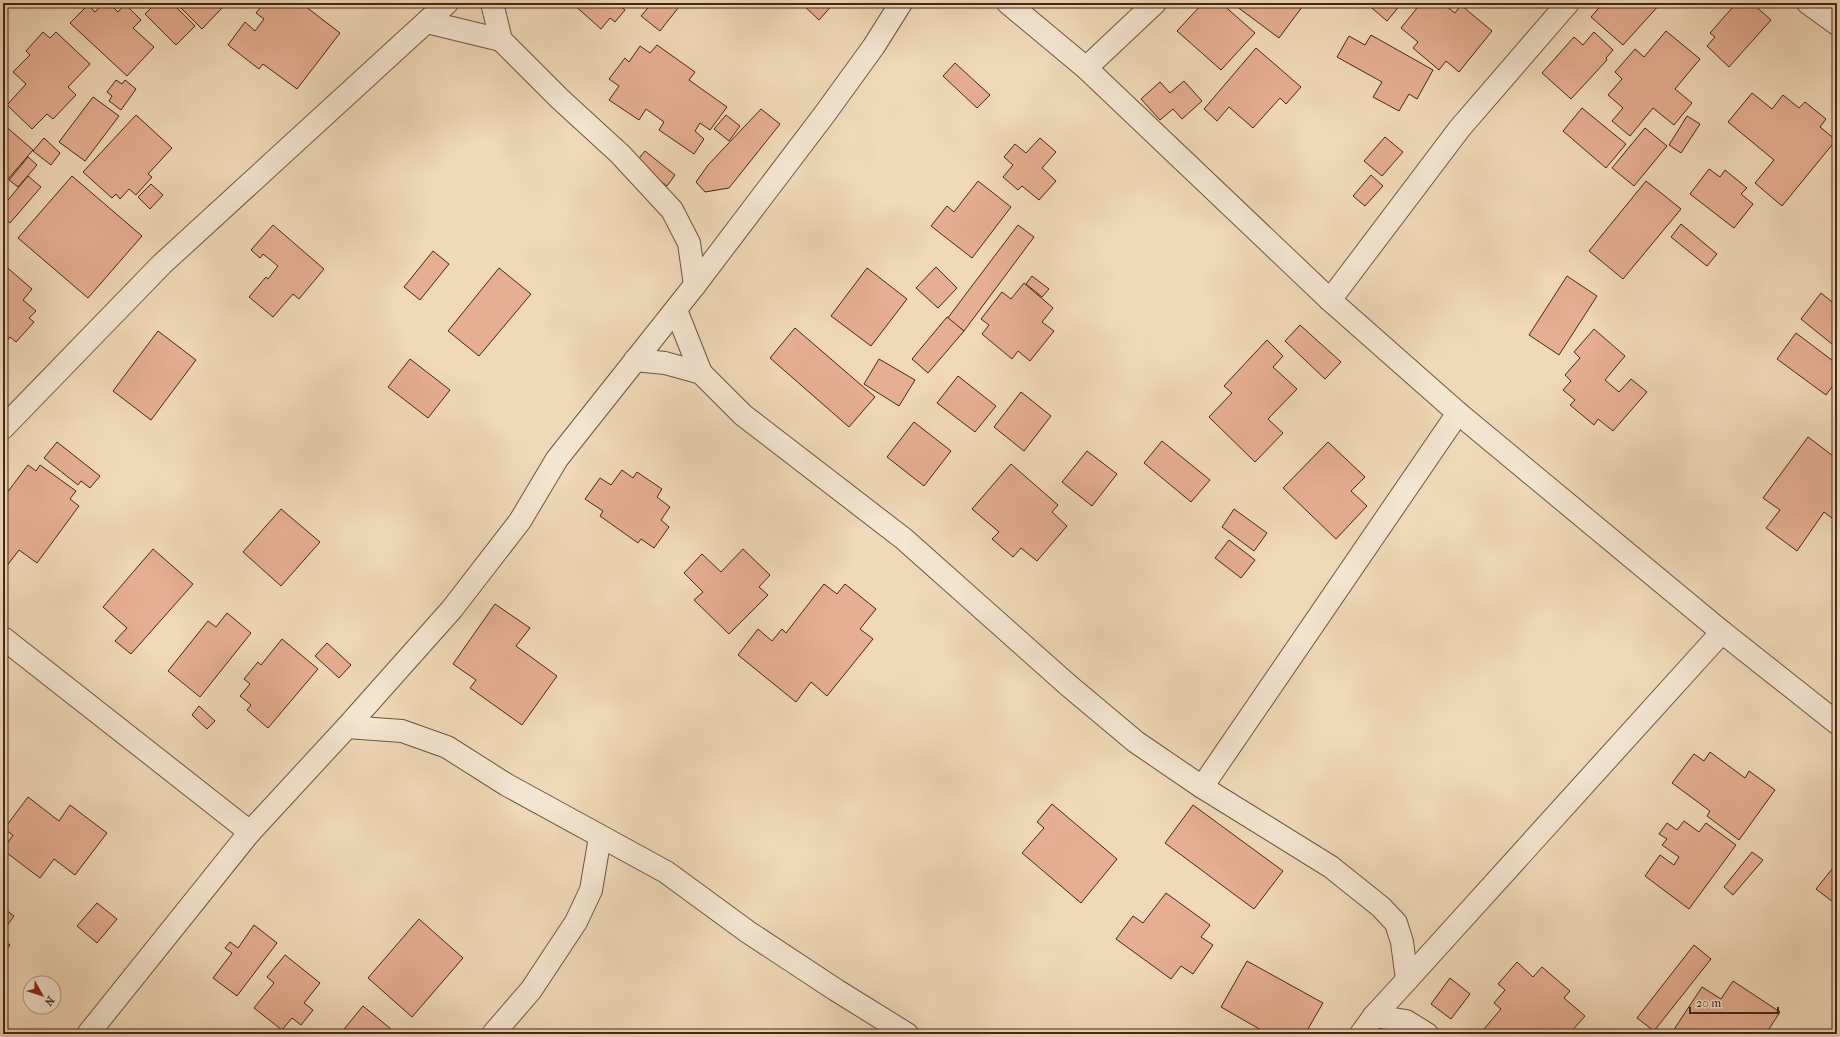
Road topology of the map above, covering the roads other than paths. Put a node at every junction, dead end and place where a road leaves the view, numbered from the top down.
1 (447, 3) edge
2 (492, 3) edge
3 (1008, 3) edge
4 (1155, 3) edge
5 (1568, 3) edge
6 (1808, 3) edge
7 (902, 4) edge
8 (427, 22) junction
9 (1837, 24) edge
10 (502, 40) junction
11 (1086, 68) junction
12 (695, 285) junction
13 (1330, 300) junction
14 (676, 310) junction
15 (635, 360) junction
16 (701, 373) junction
17 (1458, 413) junction
18 (3, 428) edge
19 (1722, 632) junction
20 (3, 638) edge
21 (1837, 723) edge
22 (347, 727) junction
23 (1202, 787) junction
24 (250, 832) junction
25 (600, 837) junction
26 (1407, 980) junction
27 (1374, 1016) junction
28 (88, 1034) edge
29 (493, 1034) edge
30 (907, 1034) edge
31 (1361, 1034) edge
32 (1427, 1034) edge

1 - 8 street
2 - 10 street
3 - 11 street
4 - 11 street
5 - 13 street
6 - 9 street
7 - 12 street
8 - 10 street
8 - 18 street
10 - 12 street
11 - 13 street
12 - 14 street
13 - 17 street
14 - 15 street
14 - 16 street
15 - 16 street
15 - 22 street
16 - 23 street
17 - 19 street
17 - 23 street
19 - 21 street
19 - 26 street
20 - 24 street
22 - 24 street
22 - 25 street
23 - 26 street
24 - 28 street
25 - 29 street
25 - 30 street
26 - 27 street
27 - 31 street
27 - 32 street

